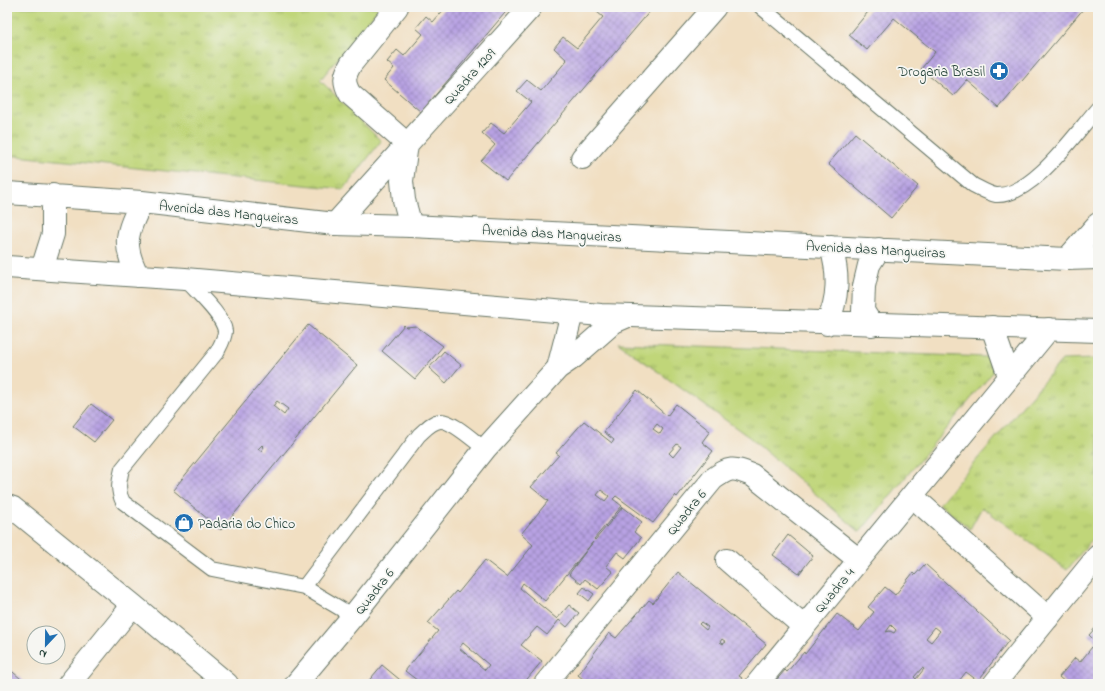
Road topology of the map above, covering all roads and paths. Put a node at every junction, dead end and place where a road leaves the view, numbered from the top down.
1 (397, 7) edge
2 (531, 7) edge
3 (715, 7) edge
4 (761, 7) edge
5 (1098, 108) edge
6 (407, 144) junction
7 (582, 158) dead end
8 (7, 193) edge
9 (53, 195) junction
10 (142, 202) junction
11 (335, 224) junction
12 (1098, 224) edge
13 (411, 226) junction
14 (831, 247) junction
15 (879, 249) junction
16 (1098, 258) edge
17 (1067, 259) junction
18 (7, 267) edge
19 (42, 269) junction
20 (138, 276) junction
21 (185, 279) junction
22 (572, 313) junction
23 (628, 316) junction
24 (827, 324) junction
25 (872, 325) junction
26 (992, 328) junction
27 (1049, 329) junction
28 (1098, 332) edge
29 (558, 368) junction
30 (1009, 376) junction
31 (485, 449) junction
32 (912, 496) junction
33 (7, 506) edge
34 (1098, 556) edge
35 (728, 560) dead end
36 (859, 560) junction
37 (304, 587) junction
38 (134, 605) junction
39 (353, 616) junction
40 (1048, 618) junction
41 (804, 627) junction
42 (69, 684) edge
43 (227, 684) edge
44 (296, 684) edge
45 (545, 684) edge
46 (757, 684) edge
47 (994, 684) edge

1 - 6 street
2 - 6 street, Quadra 1209
3 - 7 street
4 - 5 lane
6 - 11 street, Quadra 1209
6 - 13 street
8 - 9 street, Avenida das Mangueiras
9 - 10 street, Avenida das Mangueiras
9 - 19 street
10 - 11 street, Avenida das Mangueiras
10 - 20 street
11 - 13 street, Avenida das Mangueiras
12 - 17 street
13 - 14 street, Avenida das Mangueiras
14 - 15 street, Avenida das Mangueiras
14 - 24 street
15 - 17 street, Avenida das Mangueiras
15 - 25 street
16 - 17 street, Avenida das Mangueiras
18 - 19 street
19 - 20 street
20 - 21 street
21 - 22 street
21 - 37 lane
22 - 23 street
22 - 29 street, Quadra 6
23 - 24 street
23 - 29 street, Quadra 6
24 - 25 street
25 - 26 street
26 - 27 street
26 - 30 street
27 - 28 street
27 - 30 street, Quadra 4
29 - 31 street, Quadra 6
30 - 32 street, Quadra 4
31 - 37 lane
31 - 39 street, Quadra 6
32 - 36 street, Quadra 4
32 - 40 street
33 - 38 street
34 - 40 street
35 - 41 street
36 - 41 street, Quadra 4
36 - 45 street, Quadra 6
37 - 39 lane
38 - 42 street
38 - 43 street
39 - 44 street, Quadra 6
40 - 47 street
41 - 46 street, Quadra 4

